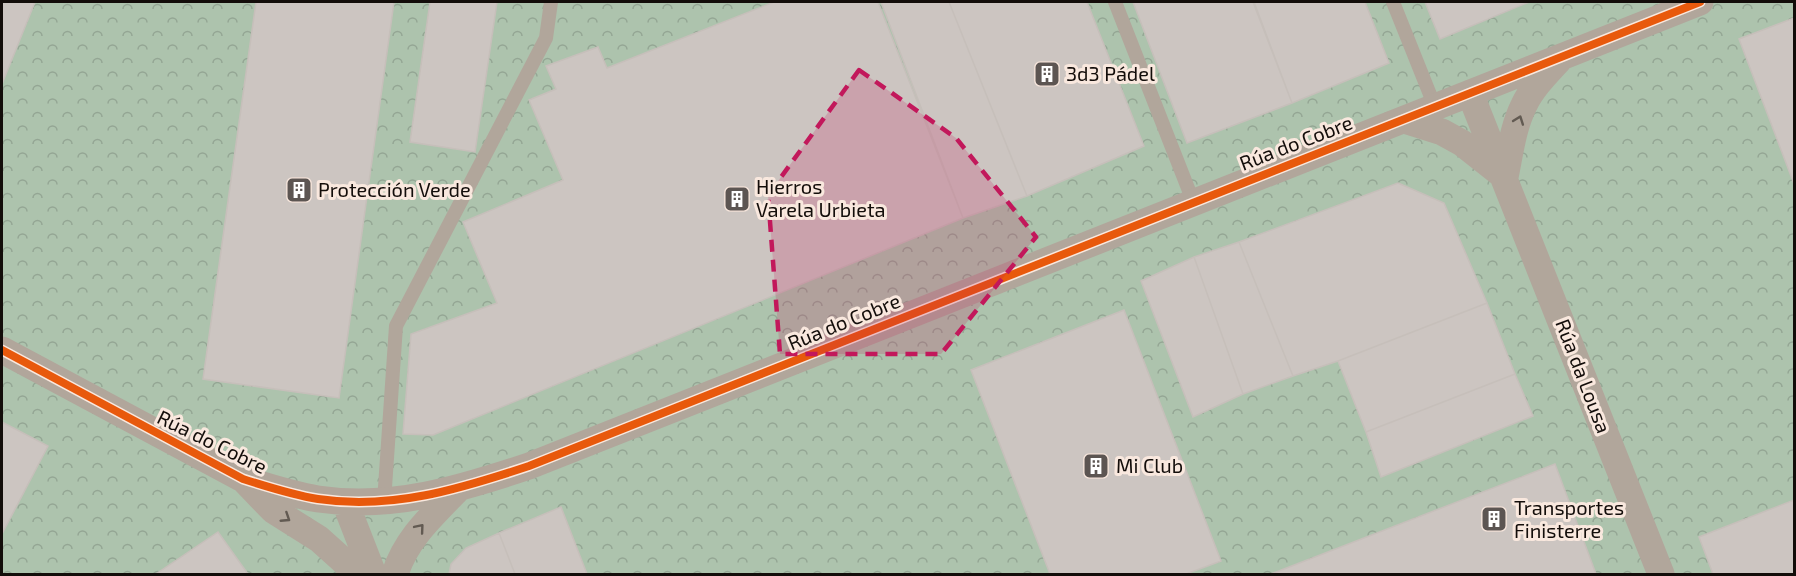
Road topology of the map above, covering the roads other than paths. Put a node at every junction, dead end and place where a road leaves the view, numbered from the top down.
1 (551, 2) edge
2 (1115, 2) edge
3 (1393, 2) edge
4 (1700, 2) edge
5 (1563, 55) junction
6 (1470, 93) junction
7 (1435, 107) junction
8 (1404, 120) junction
9 (1505, 177) junction
10 (1193, 201) junction
11 (2, 350) edge
12 (243, 478) junction
13 (457, 490) junction
14 (345, 502) junction
15 (384, 502) junction
16 (358, 574) edge
17 (373, 574) edge
18 (394, 574) edge
19 (1661, 574) edge

1 - 15 lane
2 - 10 lane
3 - 7 lane
4 - 5 street, Rúa do Cobre
5 - 6 street, Rúa do Cobre
9 -> 5 street
6 - 7 street, Rúa do Cobre
6 - 9 street, Rúa da Lousa
7 - 8 street, Rúa do Cobre
8 - 9 street
8 - 10 street, Rúa do Cobre
9 - 19 street, Rúa da Lousa
10 - 13 street, Rúa do Cobre
11 - 12 street, Rúa do Cobre
12 - 14 street, Rúa do Cobre
12 -> 16 street
13 - 15 street, Rúa do Cobre
18 -> 13 street
14 - 15 street, Rúa do Cobre
14 - 17 street

